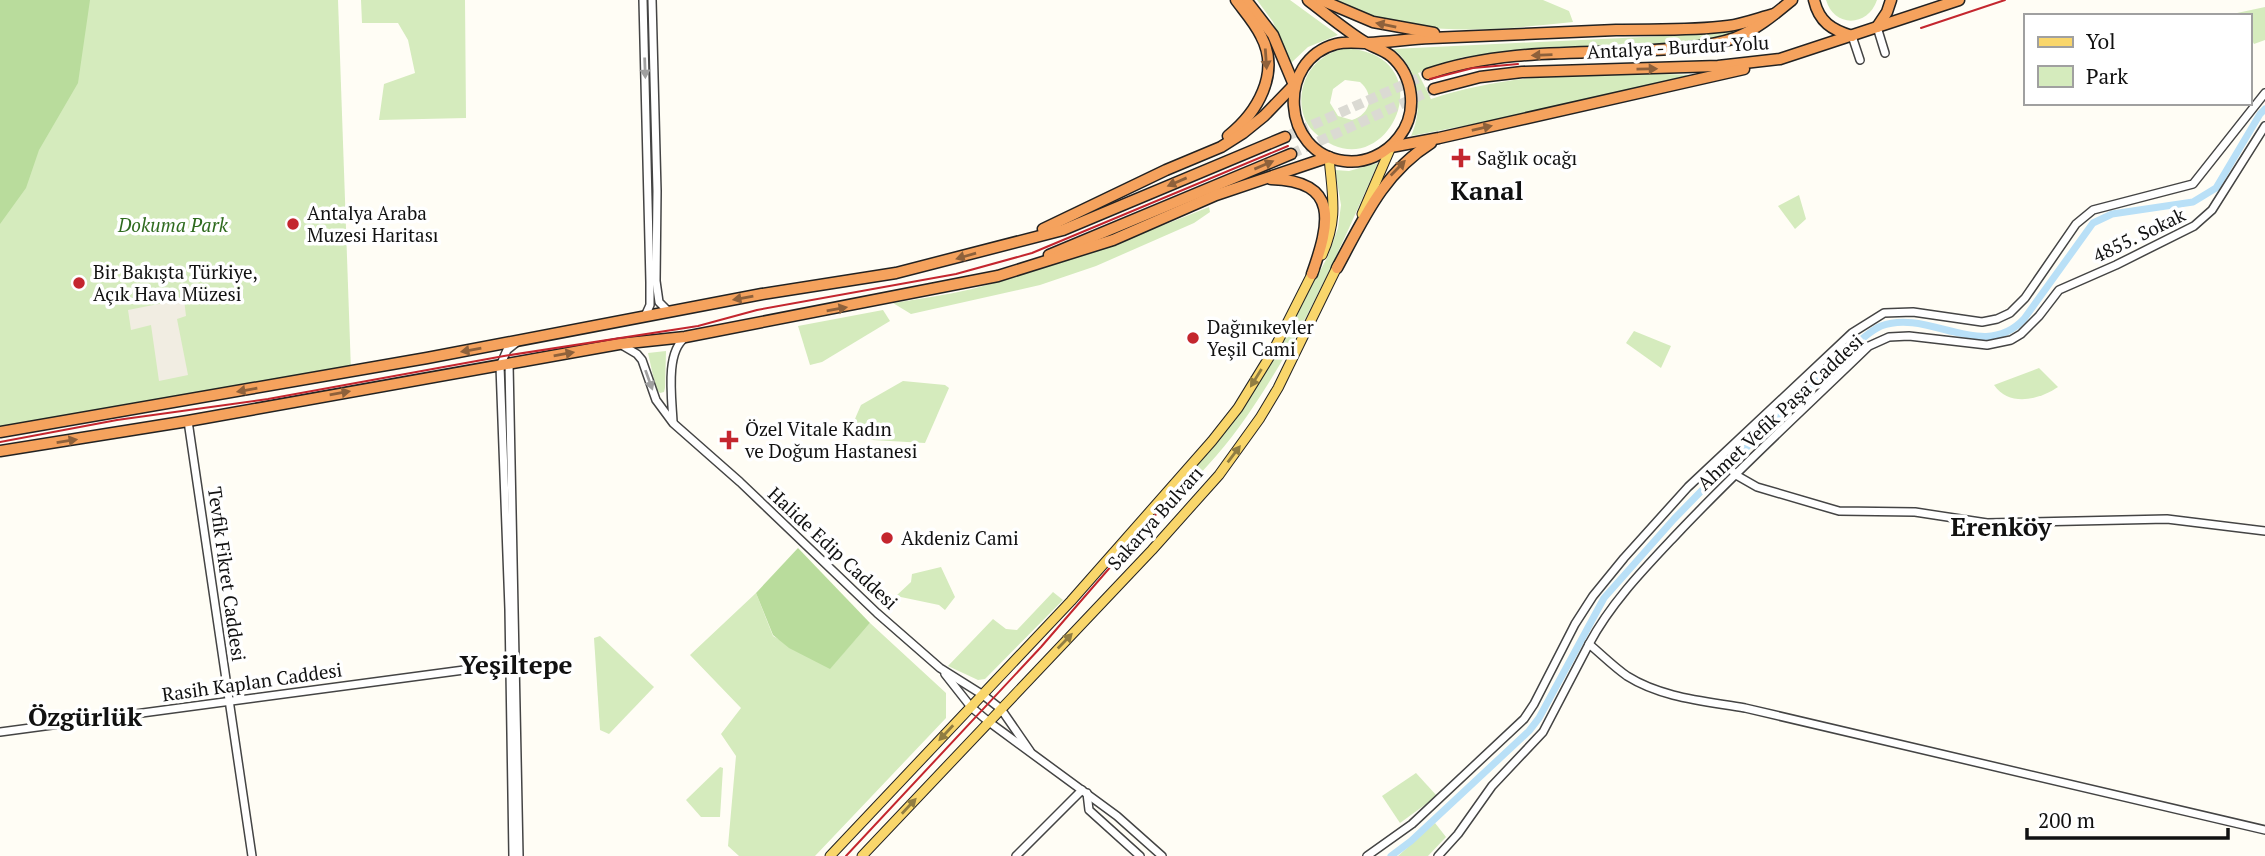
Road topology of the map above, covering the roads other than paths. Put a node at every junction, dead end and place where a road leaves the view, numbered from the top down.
1 (643, 0) edge
2 (652, 0) edge
3 (1236, 0) edge
4 (1246, 0) edge
5 (1308, 0) edge
6 (1321, 0) edge
7 (1814, 0) edge
8 (1891, 0) edge
9 (1959, 0) edge
10 (1788, 2) edge
11 (1774, 15) junction
12 (1877, 27) junction
13 (1852, 36) junction
14 (1453, 37) junction
15 (1366, 43) junction
16 (1885, 53) dead end
17 (1780, 59) junction
18 (1860, 60) dead end
19 (1428, 74) tunnel mouth
20 (1294, 85) junction
21 (1434, 89) tunnel mouth
22 (2265, 93) edge
23 (651, 113) junction
24 (2265, 126) edge
25 (1285, 137) tunnel mouth
26 (1439, 138) junction
27 (1391, 147) junction
28 (1291, 154) tunnel mouth
29 (1329, 157) junction
30 (1197, 158) junction
31 (1261, 178) junction
32 (1032, 237) junction
33 (1337, 268) junction
34 (1312, 274) junction
35 (998, 276) junction
36 (653, 282) junction
37 (2076, 282) joint
38 (668, 312) junction
39 (645, 316) junction
40 (685, 337) junction
41 (518, 342) junction
42 (619, 344) junction
43 (504, 365) junction
44 (171, 403) junction
45 (188, 421) junction
46 (673, 423) junction
47 (0, 432) edge
48 (0, 451) edge
49 (1722, 459) junction
50 (1735, 474) junction
51 (2265, 531) edge
52 (1589, 644) junction
53 (509, 664) junction
54 (940, 668) junction
55 (983, 695) junction
56 (229, 701) junction
57 (971, 707) junction
58 (1001, 709) junction
59 (989, 722) junction
60 (0, 732) edge
61 (1030, 751) junction
62 (1085, 792) junction
63 (2265, 830) edge
64 (252, 856) edge
65 (513, 856) edge
66 (519, 856) edge
67 (830, 856) edge
68 (862, 856) edge
69 (1016, 856) edge
70 (1140, 856) edge
71 (1161, 856) edge
72 (1367, 856) edge
73 (1438, 856) edge

1 -> 23 street
2 - 23 street
3 -> 30 highway
4 - 20 highway
5 - 15 highway
14 -> 6 highway
7 - 13 highway
8 - 12 highway
9 - 12 highway, Antalya - Burdur Yolu
10 - 11 highway, Antalya - Burdur Yolu
11 - 14 highway
11 -> 19 highway, Antalya - Burdur Yolu
12 - 13 highway, Antalya - Burdur Yolu
12 - 16 street
13 - 17 highway, Antalya - Burdur Yolu
13 - 18 street
14 - 15 highway
15 - 20 highway
15 - 27 highway
21 -> 17 highway, Antalya - Burdur Yolu
26 -> 17 highway
20 - 29 highway
20 - 30 highway
22 - 49 street
23 - 36 street
24 - 37 street, 4855. Sokak
25 -> 32 highway
26 - 27 highway
33 -> 26 highway
27 - 29 highway
27 - 33 main road, Sakarya Bulvarı
35 -> 28 highway
29 - 31 highway
29 - 34 main road, Sakarya Bulvarı
30 - 32 highway
31 - 34 highway
31 - 35 highway
32 -> 38 highway
58 -> 33 main road, Sakarya Bulvarı
34 -> 55 main road, Sakarya Bulvarı
40 -> 35 highway
36 - 38 street
36 - 39 street
37 - 50 street, Ahmet Vefik Paşa Caddesi
38 - 39 highway
39 - 41 highway
40 - 42 highway
40 - 46 street
41 - 43 street
41 -> 44 highway
43 -> 42 highway
42 -> 46 street, Halide Edip Caddesi
45 -> 43 highway
43 - 53 street
43 - 66 street
44 - 45 highway
44 - 47 highway
48 -> 45 highway
45 - 56 street, Tevfik Fikret Caddesi
46 - 54 street, Halide Edip Caddesi
49 - 50 street
49 - 72 street
50 - 51 street
50 - 52 street, Ahmet Vefik Paşa Caddesi
52 - 63 street
52 - 73 street, Ahmet Vefik Paşa Caddesi
53 - 56 street, Rasih Kaplan Caddesi
53 - 65 street
54 - 55 street
54 - 57 street
55 - 57 main road, Sakarya Bulvarı
55 - 58 street
56 - 60 street, Rasih Kaplan Caddesi
56 - 64 street, Tevfik Fikret Caddesi
57 - 59 street
57 -> 67 main road, Sakarya Bulvarı
58 - 59 main road, Sakarya Bulvarı
58 - 61 street
59 - 61 street
68 -> 59 main road, Sakarya Bulvarı
61 - 62 street
62 - 69 street
62 - 70 street
62 - 71 street

